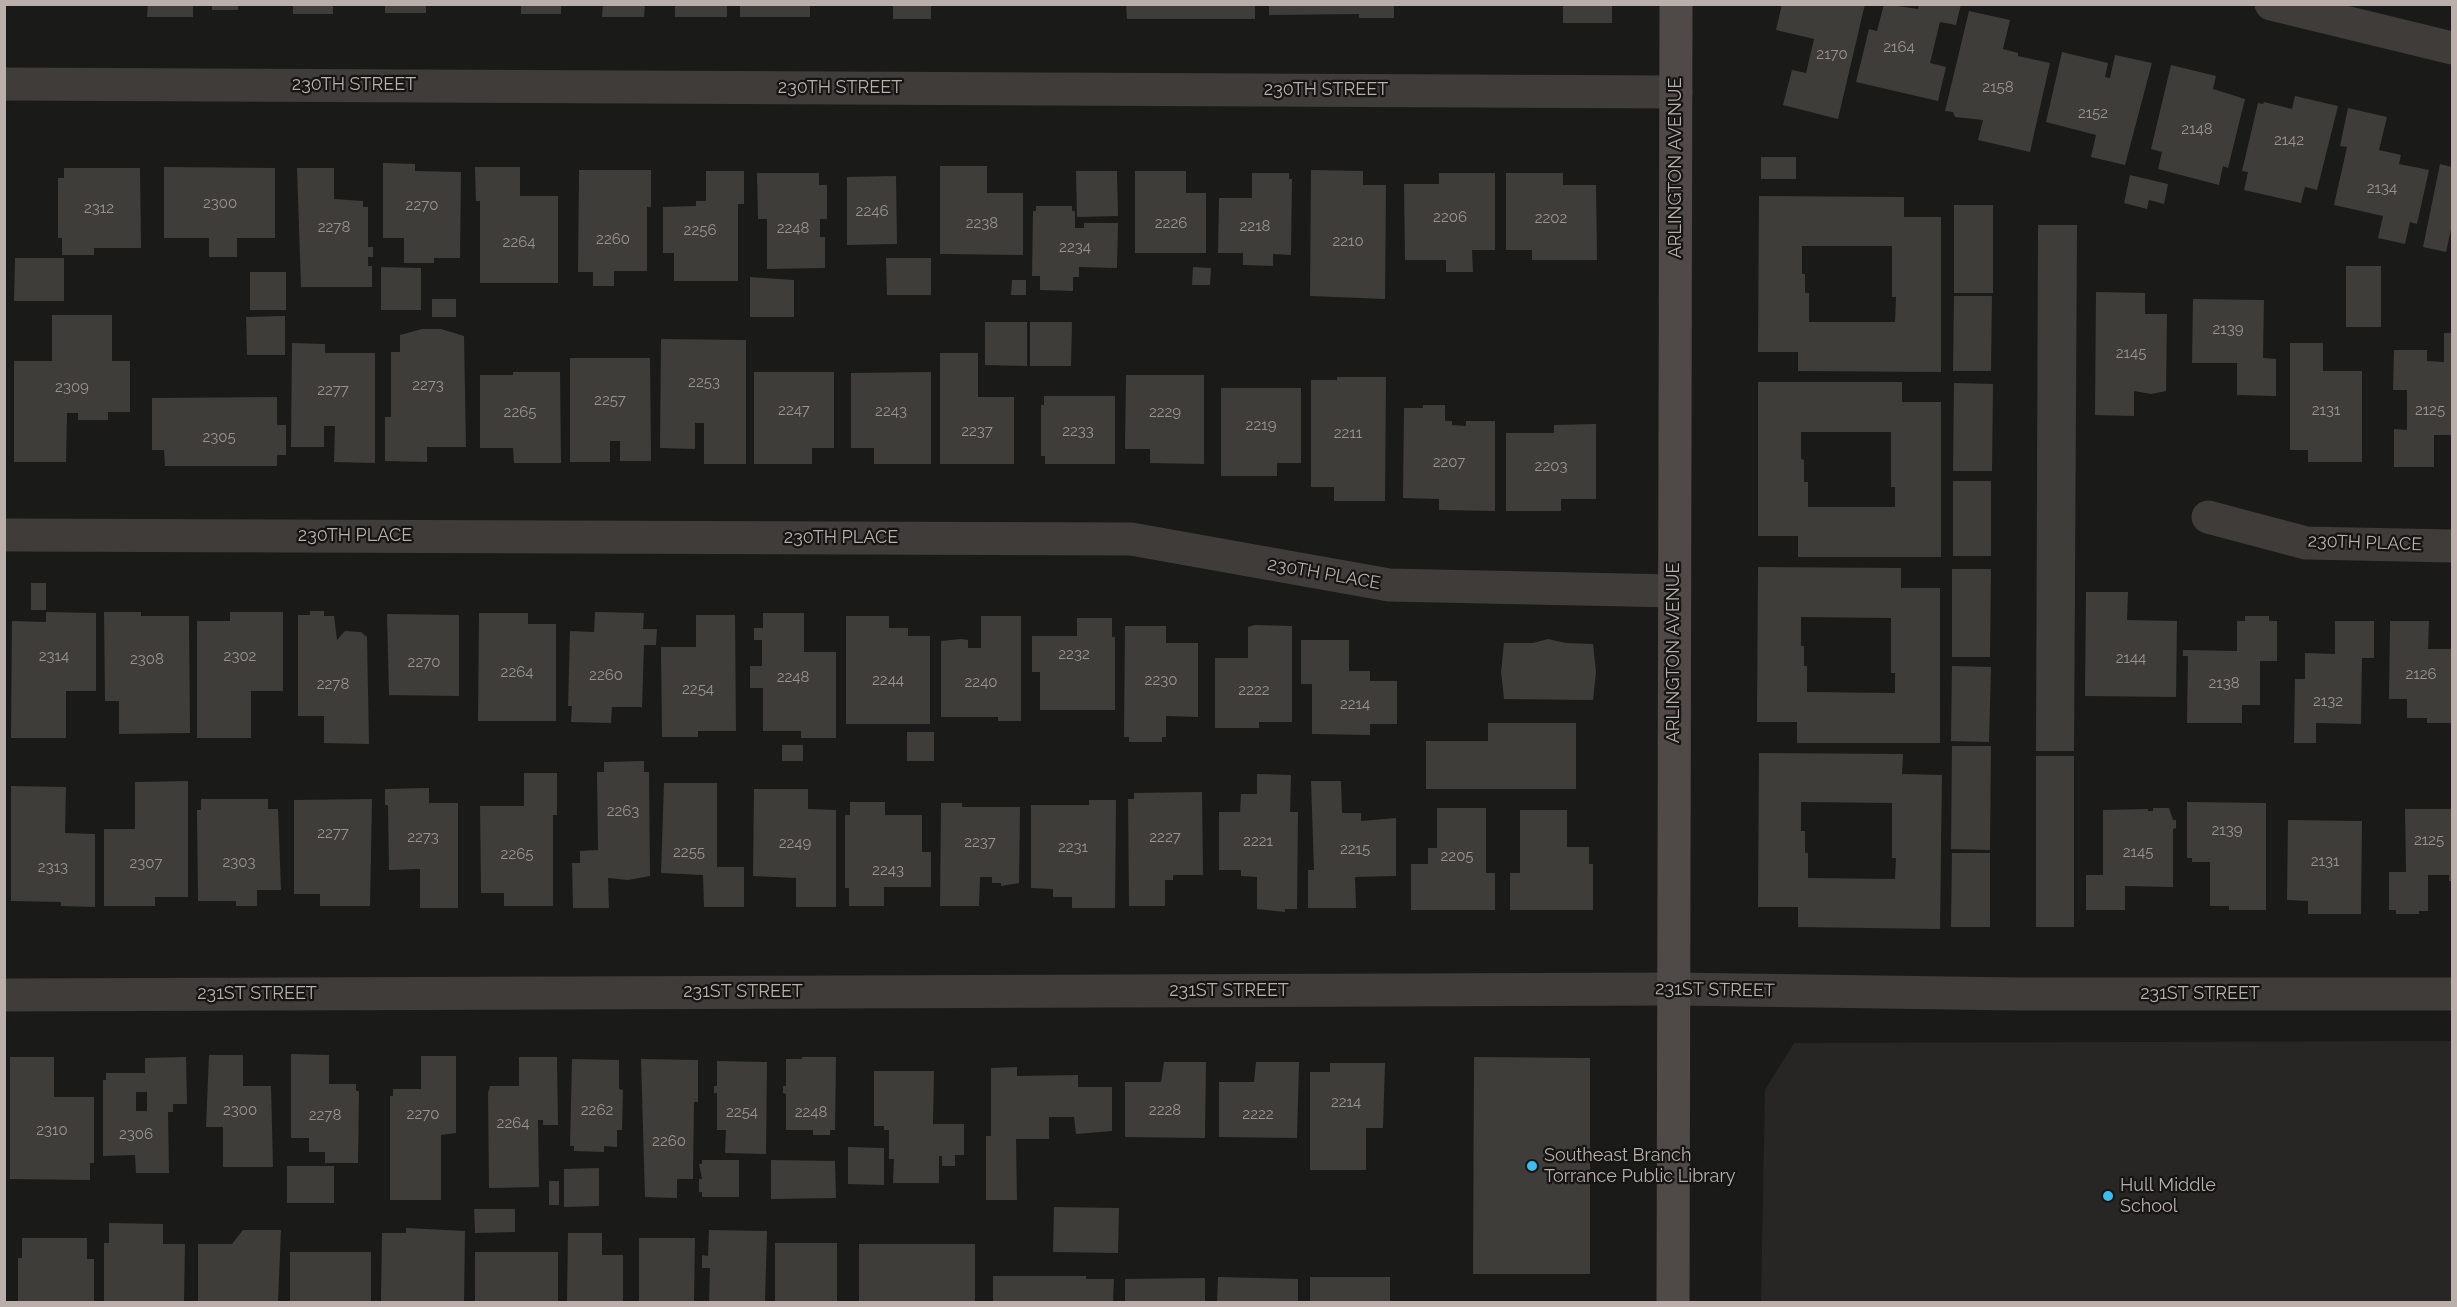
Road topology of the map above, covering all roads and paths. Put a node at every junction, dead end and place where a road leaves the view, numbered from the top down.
1 (1676, 4) edge
2 (2271, 4) edge
3 (2452, 48) edge
4 (4, 84) edge
5 (1676, 92) junction
6 (2208, 516) dead end
7 (4, 535) edge
8 (2452, 546) edge
9 (1674, 591) junction
10 (1674, 989) junction
11 (2452, 994) edge
12 (4, 995) edge
13 (1673, 1302) edge

1 - 5 main road, ARLINGTON AVENUE
2 - 3 street
4 - 5 street, 230TH STREET
5 - 9 main road, ARLINGTON AVENUE
6 - 8 street, 230TH PLACE
7 - 9 street, 230TH PLACE
9 - 10 main road, ARLINGTON AVENUE
10 - 11 street, 231ST STREET
10 - 12 street, 231ST STREET
10 - 13 main road, ARLINGTON AVENUE

